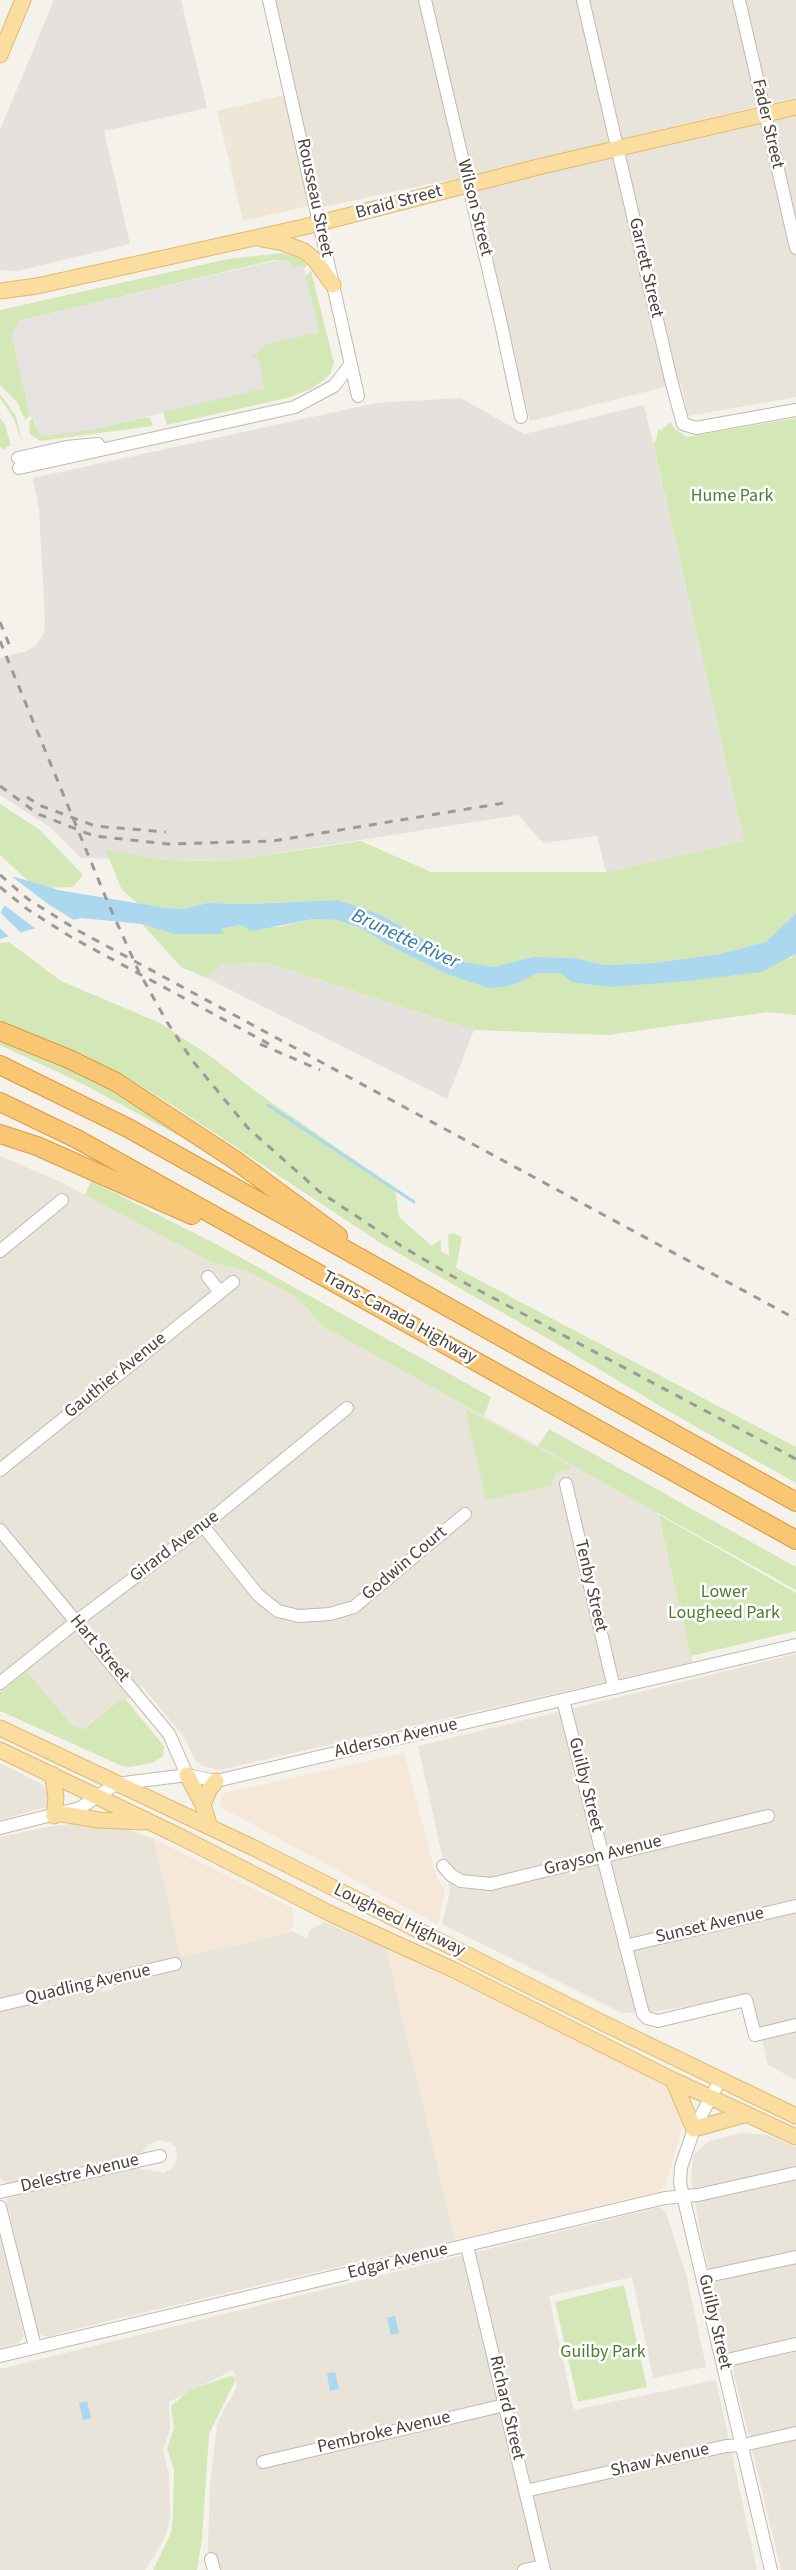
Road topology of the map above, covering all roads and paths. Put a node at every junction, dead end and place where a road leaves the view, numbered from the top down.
1 (23, 0) edge
2 (269, 0) edge
3 (425, 0) edge
4 (583, 0) edge
5 (739, 0) edge
6 (8, 40) junction
7 (0, 55) edge
8 (0, 69) edge
9 (796, 107) edge
10 (765, 114) junction
11 (617, 149) junction
12 (467, 185) junction
13 (318, 223) junction
14 (253, 238) junction
15 (796, 248) edge
16 (333, 285) junction
17 (0, 291) edge
18 (351, 364) junction
19 (358, 396) dead end
20 (796, 410) edge
21 (521, 417) dead end
22 (19, 463) dead end
23 (0, 1032) edge
24 (0, 1065) edge
25 (0, 1102) edge
26 (0, 1134) edge
27 (62, 1200) dead end
28 (0, 1251) edge
29 (304, 1265) junction
30 (208, 1276) dead end
31 (400, 1281) junction
32 (233, 1282) dead end
33 (220, 1292) junction
34 (347, 1408) dead end
35 (0, 1470) edge
36 (566, 1484) dead end
37 (796, 1502) edge
38 (465, 1514) dead end
39 (203, 1526) junction
40 (0, 1530) edge
41 (796, 1540) edge
42 (76, 1622) junction
43 (796, 1647) edge
44 (0, 1683) edge
45 (614, 1688) junction
46 (563, 1700) junction
47 (0, 1728) edge
48 (0, 1750) edge
49 (52, 1774) junction
50 (187, 1775) junction
51 (216, 1781) junction
52 (116, 1784) junction
53 (97, 1797) junction
54 (203, 1805) junction
55 (58, 1815) junction
56 (768, 1816) dead end
57 (150, 1822) junction
58 (210, 1827) junction
59 (0, 1828) edge
60 (603, 1856) junction
61 (443, 1866) dead end
62 (796, 1906) edge
63 (625, 1946) junction
64 (175, 1964) dead end
65 (0, 2005) edge
66 (796, 2025) edge
67 (673, 2080) junction
68 (720, 2080) junction
69 (711, 2098) junction
70 (747, 2114) junction
71 (796, 2116) edge
72 (694, 2129) junction
73 (796, 2137) edge
74 (160, 2156) dead end
75 (796, 2173) edge
76 (0, 2192) edge
77 (683, 2196) junction
78 (0, 2207) edge
79 (467, 2246) junction
80 (796, 2257) edge
81 (703, 2277) junction
82 (796, 2344) edge
83 (35, 2347) junction
84 (0, 2356) edge
85 (723, 2361) junction
86 (505, 2405) junction
87 (796, 2433) edge
88 (743, 2445) junction
89 (263, 2462) dead end
90 (525, 2491) junction
91 (543, 2568) edge
92 (524, 2570) edge
93 (771, 2570) edge

1 - 6 main road
2 - 13 street, Rousseau Street
3 - 12 street, Wilson Street
4 - 11 street, Garrett Street
5 - 10 street, Fader Street
6 - 7 main road
6 - 8 main road
9 - 10 main road, Braid Street
10 - 11 main road, Braid Street
10 - 15 street, Fader Street
11 - 12 main road, Braid Street
11 - 20 street, Garrett Street
12 - 13 main road, Braid Street
12 - 21 street, Wilson Street
13 - 14 main road, Braid Street
13 - 16 street, Rousseau Street
14 - 16 main road
14 - 17 main road, Braid Street
16 - 18 street, Rousseau Street
18 - 19 street, Rousseau Street
18 - 22 street
23 - 31 highway
24 - 31 highway, Trans-Canada Highway
25 - 29 highway, Trans-Canada Highway
26 - 29 highway
27 - 28 street
29 - 41 highway, Trans-Canada Highway
30 - 33 street
31 - 37 highway, Trans-Canada Highway
32 - 33 street, Gauthier Avenue
33 - 35 street, Gauthier Avenue
34 - 39 street, Girard Avenue
36 - 45 street, Tenby Street
38 - 39 street, Godwin Court
39 - 42 street, Girard Avenue
40 - 42 street, Hart Street
42 - 44 street, Girard Avenue
42 - 50 street, Hart Street
43 - 45 street, Alderson Avenue
45 - 46 street, Alderson Avenue
46 - 51 street, Alderson Avenue
46 - 60 street, Guilby Street
47 - 52 main road, Lougheed Highway
48 - 49 main road, Lougheed Highway
49 - 53 main road, Lougheed Highway
49 - 55 main road
50 - 51 street, Alderson Avenue
50 - 52 street, Alderson Avenue
50 - 54 main road
51 - 54 main road
52 - 53 street, Alderson Avenue
52 - 58 main road, Lougheed Highway
53 - 55 street, Alderson Avenue
53 - 57 main road, Lougheed Highway
54 - 58 main road
55 - 57 main road
55 - 59 street, Alderson Avenue
56 - 60 street, Grayson Avenue
57 - 67 main road, Lougheed Highway
58 - 68 main road, Lougheed Highway
60 - 61 street, Grayson Avenue
60 - 63 street, Guilby Street
62 - 63 street, Sunset Avenue
63 - 66 street, Guilby Street
64 - 65 street, Quadling Avenue
67 - 69 main road, Lougheed Highway
67 - 72 main road
68 - 69 street, Guilby Street
68 - 71 main road, Lougheed Highway
69 - 70 main road, Lougheed Highway
69 - 72 street, Guilby Street
70 - 72 main road
70 - 73 main road, Lougheed Highway
72 - 77 street, Guilby Street
74 - 76 street, Delestre Avenue
75 - 77 street, Edgar Avenue
77 - 79 street, Edgar Avenue
77 - 81 street, Guilby Street
78 - 83 street
79 - 83 street, Edgar Avenue
79 - 86 street, Richard Street
80 - 81 street
81 - 85 street, Guilby Street
82 - 85 street
83 - 84 street, Edgar Avenue
85 - 88 street, Guilby Street
86 - 89 street, Pembroke Avenue
86 - 90 street, Richard Street
87 - 88 street, Shaw Avenue
88 - 90 street, Shaw Avenue
88 - 93 street, Guilby Street
90 - 91 street, Richard Street
91 - 92 street

